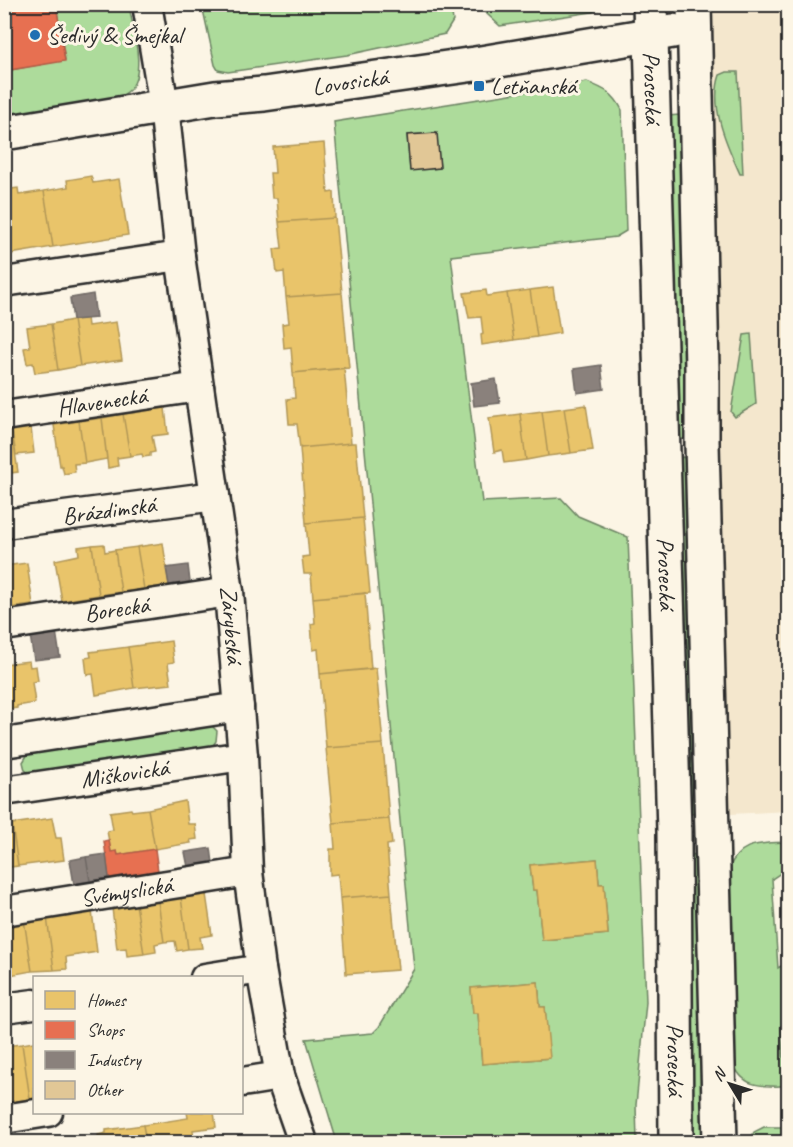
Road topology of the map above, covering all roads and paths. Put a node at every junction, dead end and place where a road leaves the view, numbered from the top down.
1 (147, 4) edge
2 (694, 16) edge
3 (650, 20) edge
4 (165, 106) junction
5 (4, 133) edge
6 (180, 256) junction
7 (4, 282) edge
8 (199, 387) junction
9 (4, 416) edge
10 (215, 496) junction
11 (4, 524) edge
12 (229, 592) junction
13 (4, 626) edge
14 (239, 707) junction
15 (4, 743) edge
16 (243, 756) junction
17 (4, 790) edge
18 (249, 872) junction
19 (4, 911) edge
20 (261, 969) junction
21 (217, 976) edge
22 (33, 1004) edge
23 (4, 1008) edge
24 (280, 1076) junction
25 (243, 1082) edge
26 (41, 1114) edge
27 (4, 1119) edge
28 (303, 1143) edge
29 (676, 1143) edge
30 (720, 1143) edge

1 - 4 street, Zárybská
2 - 3 main road, Lovosická
2 - 30 main road, Prosecká
3 - 4 main road, Lovosická
3 - 29 main road, Prosecká
4 - 5 main road, Lovosická
4 - 6 street, Zárybská
6 - 7 street
6 - 8 street, Zárybská
8 - 9 street, Hlavenecká
8 - 10 street, Zárybská
10 - 11 street, Brázdimská
10 - 12 street, Zárybská
12 - 13 street, Borecká
12 - 14 street, Zárybská
14 - 15 street, Miškovická
14 - 16 street, Zárybská
16 - 17 street, Miškovická
16 - 18 street, Zárybská
18 - 19 street, Svémyslická
18 - 20 street, Zárybská
20 - 21 street
20 - 24 street, Zárybská
22 - 23 street
24 - 25 street
24 - 28 street, Zárybská
26 - 27 street

